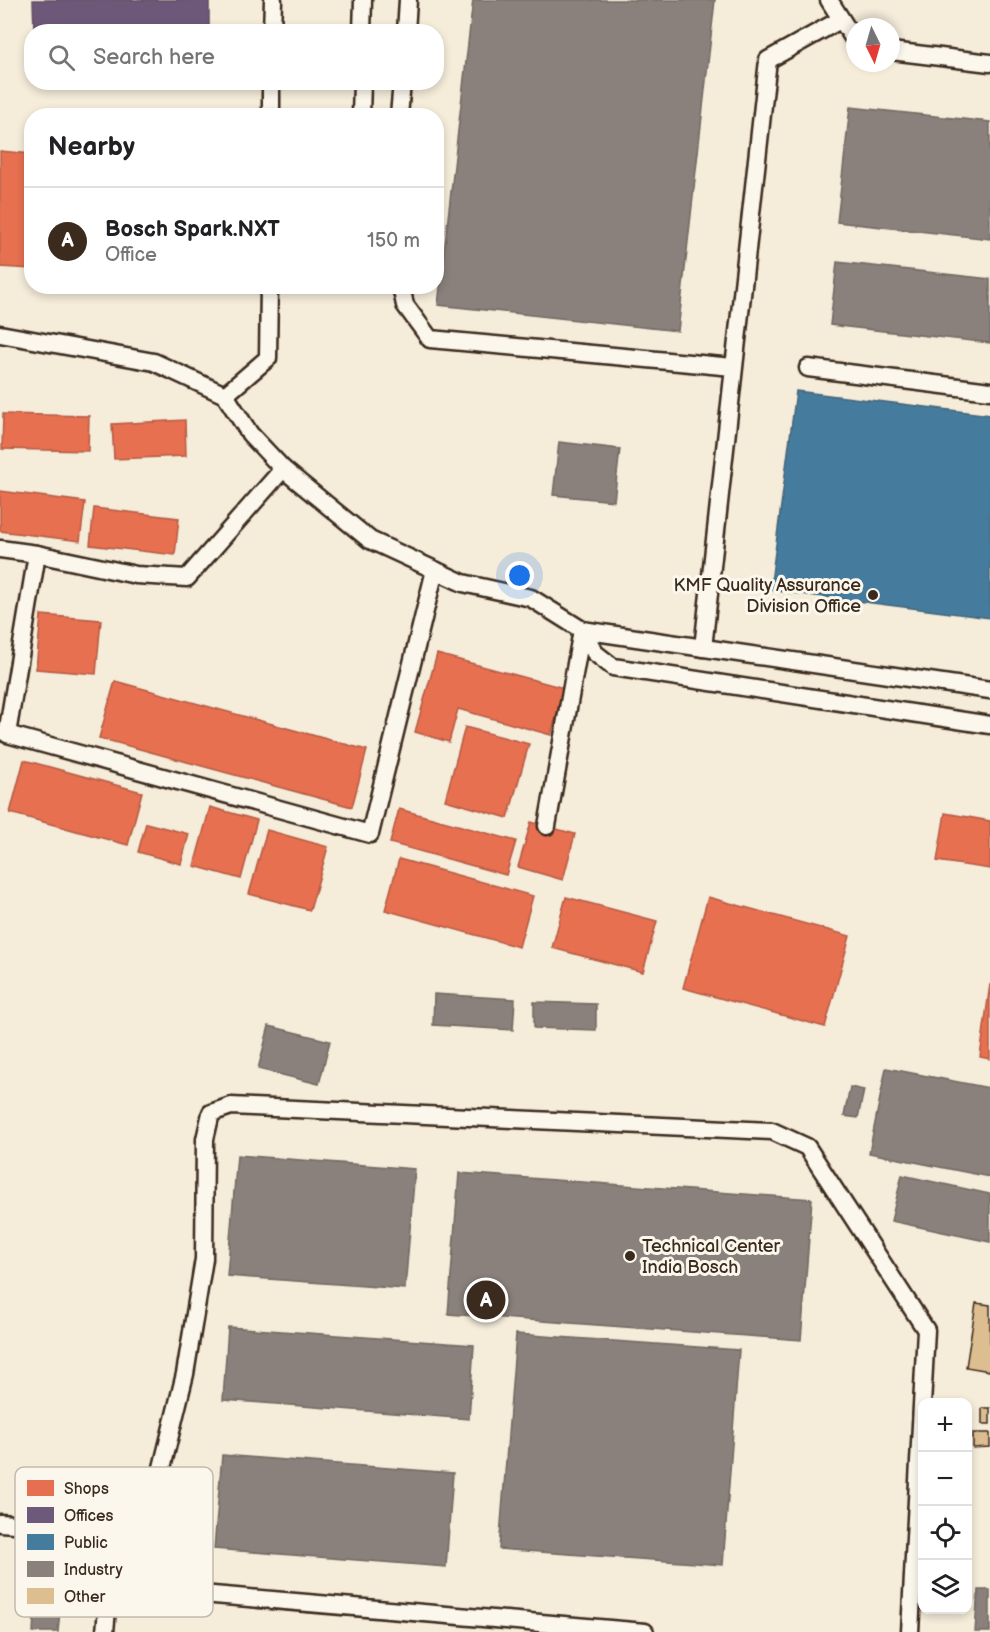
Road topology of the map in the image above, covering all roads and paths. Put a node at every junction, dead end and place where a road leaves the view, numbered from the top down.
1 (273, 0) edge
2 (363, 0) edge
3 (408, 0) edge
4 (829, 0) edge
5 (840, 20) junction
6 (272, 24) edge
7 (363, 24) edge
8 (406, 24) edge
9 (846, 29) edge
10 (900, 52) edge
11 (990, 63) edge
12 (271, 90) edge
13 (362, 90) edge
14 (401, 90) edge
15 (271, 108) edge
16 (361, 108) edge
17 (400, 108) edge
18 (269, 294) edge
19 (403, 294) edge
20 (0, 334) edge
21 (733, 367) junction
22 (808, 368) dead end
23 (990, 391) edge
24 (225, 395) junction
25 (284, 469) junction
26 (0, 549) edge
27 (37, 554) junction
28 (435, 570) junction
29 (582, 630) junction
30 (703, 648) junction
31 (990, 690) edge
32 (990, 725) edge
33 (547, 826) dead end
34 (162, 1467) edge
35 (0, 1523) edge
36 (15, 1524) edge
37 (213, 1596) edge
38 (106, 1617) edge
39 (105, 1632) edge
40 (645, 1632) edge
41 (910, 1632) edge

1 - 6 lane
2 - 7 lane
3 - 8 lane
4 - 5 lane
5 - 9 lane
5 - 21 lane
10 - 11 lane
12 - 15 lane
13 - 16 lane
14 - 17 lane
18 - 24 lane
19 - 21 lane
20 - 24 lane
21 - 30 lane
22 - 23 lane
24 - 25 lane
25 - 27 lane
25 - 28 lane
26 - 27 lane
27 - 28 lane
28 - 29 lane
29 - 30 lane
29 - 32 lane
29 - 33 lane
30 - 31 lane
34 - 41 lane
35 - 36 lane
37 - 40 lane
38 - 39 lane

